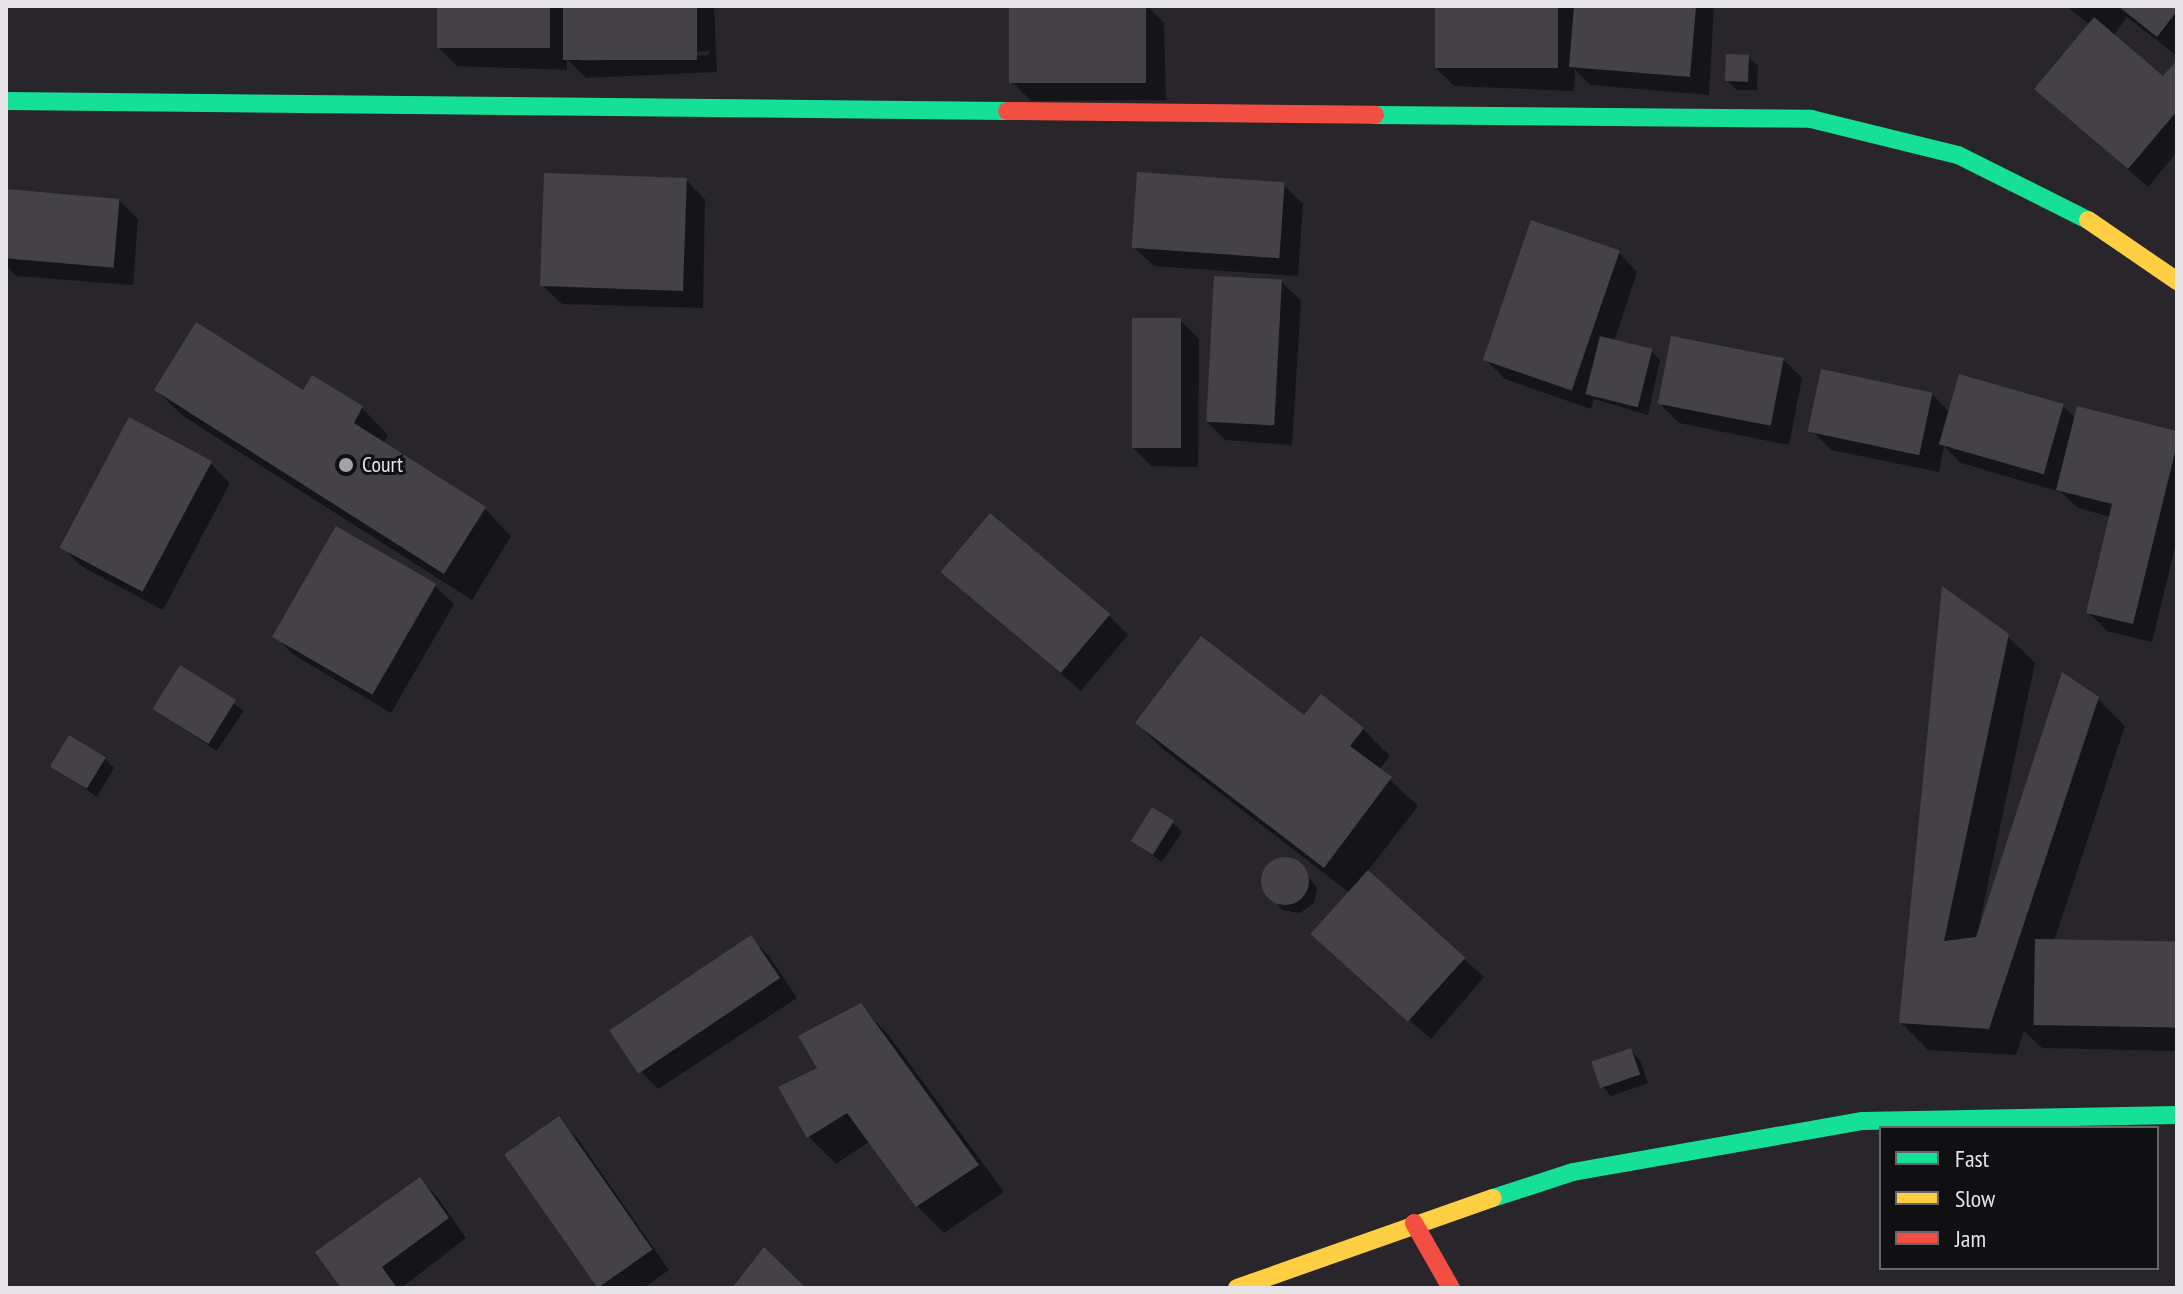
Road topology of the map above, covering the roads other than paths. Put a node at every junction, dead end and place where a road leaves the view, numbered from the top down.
1 (6, 101) edge
2 (2177, 281) edge
3 (2177, 1115) edge
4 (1414, 1223) junction
5 (1237, 1288) edge
6 (1451, 1288) edge

1 - 2 street
3 - 4 street
4 - 5 street
4 - 6 street

